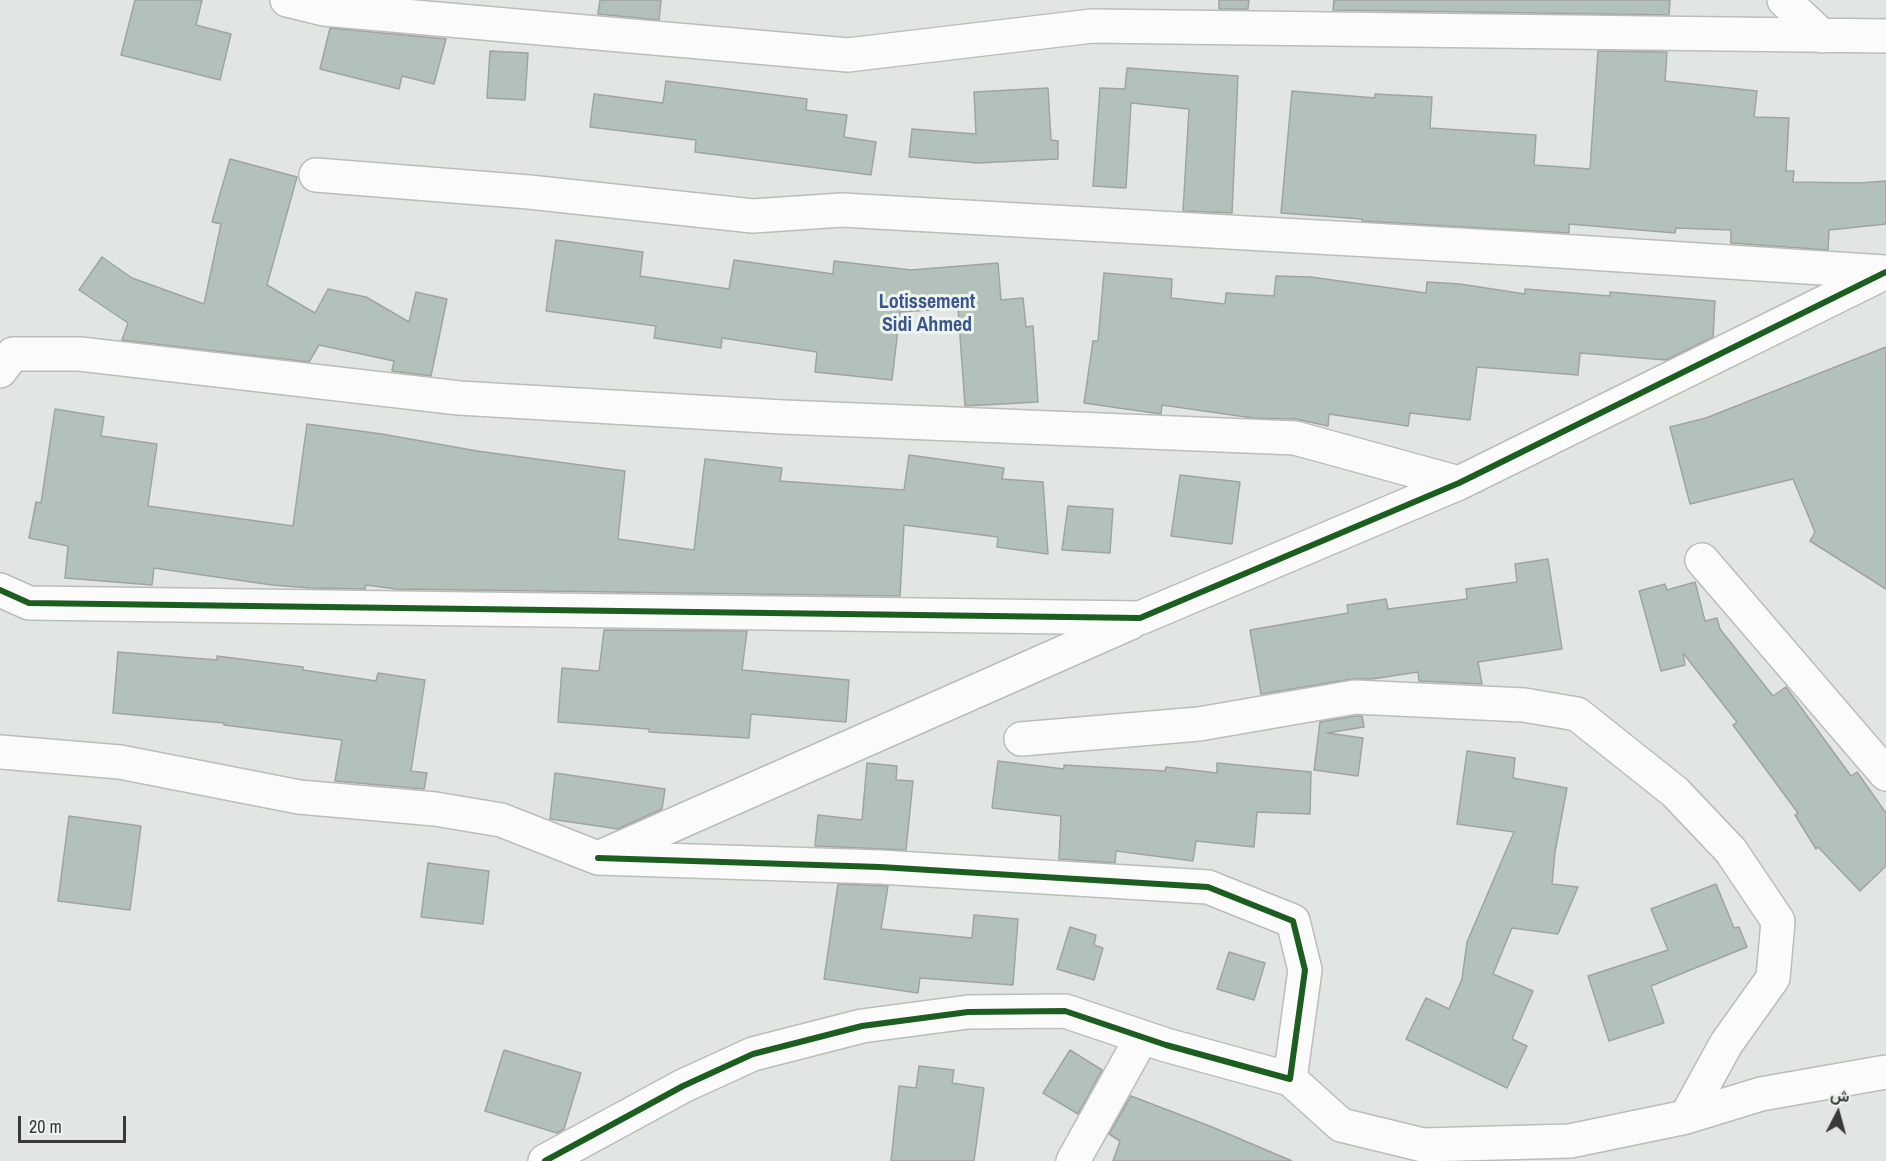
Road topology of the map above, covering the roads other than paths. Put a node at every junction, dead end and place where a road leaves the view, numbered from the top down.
1 (286, 0) edge
2 (1785, 0) edge
3 (1822, 36) junction
4 (1886, 36) edge
5 (316, 175) dead end
6 (1886, 272) edge
7 (4, 358) edge
8 (1459, 483) junction
9 (1702, 560) dead end
10 (0, 590) edge
11 (1140, 618) junction
12 (1021, 739) dead end
13 (0, 752) edge
14 (1886, 774) edge
15 (598, 858) junction
16 (1142, 1037) junction
17 (1886, 1072) edge
18 (1290, 1079) junction
19 (1686, 1117) junction
20 (544, 1161) edge
21 (1073, 1161) edge

1 - 3 street
2 - 3 street
3 - 4 street
5 - 6 street
6 - 8 street
7 - 8 street
8 - 11 street
9 - 14 street
10 - 11 street
11 - 15 street
12 - 19 street
13 - 15 street
15 - 18 street
16 - 18 street
16 - 20 street
16 - 21 street
17 - 19 street
18 - 19 street

